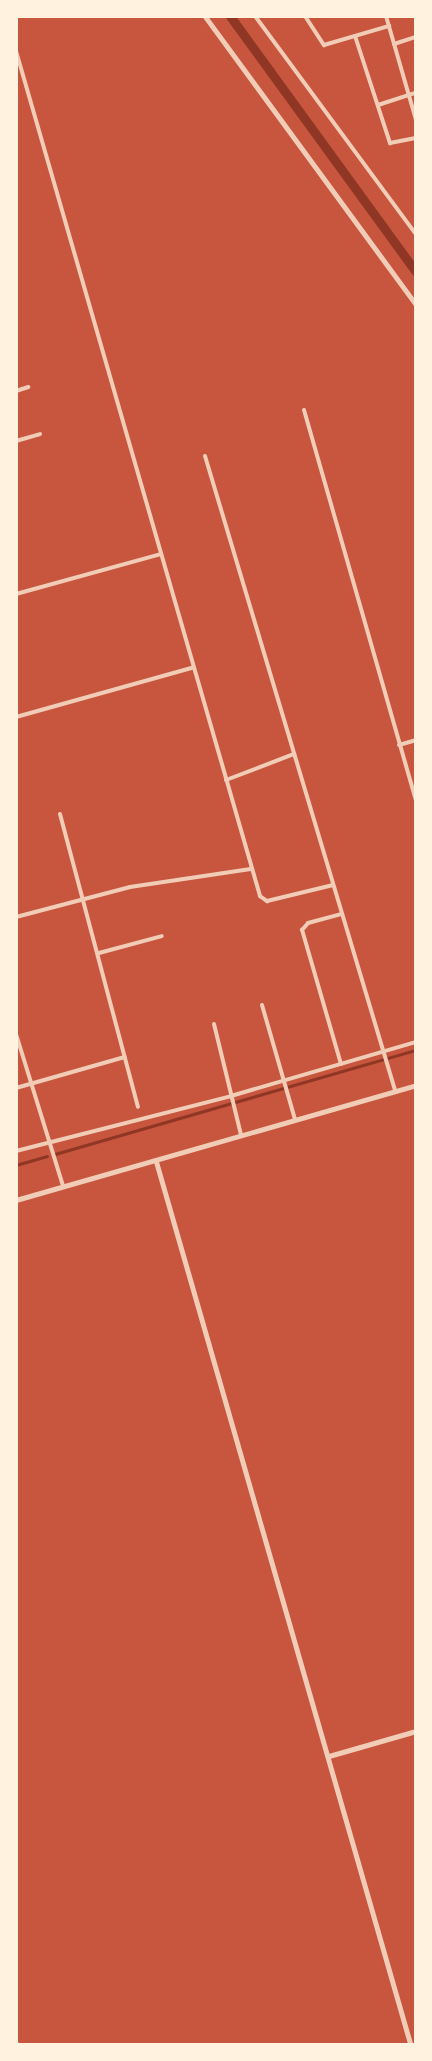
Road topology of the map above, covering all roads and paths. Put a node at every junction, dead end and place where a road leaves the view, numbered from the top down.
1 (205, 16) edge
2 (255, 16) edge
3 (305, 16) edge
4 (386, 16) edge
5 (389, 26) junction
6 (354, 36) junction
7 (416, 37) edge
8 (394, 44) junction
9 (16, 51) edge
10 (416, 93) edge
11 (408, 95) junction
12 (378, 104) junction
13 (416, 120) edge
14 (416, 138) edge
15 (416, 234) edge
16 (416, 304) edge
17 (28, 387) dead end
18 (16, 391) edge
19 (304, 410) dead end
20 (40, 434) dead end
21 (16, 441) edge
22 (205, 456) dead end
23 (161, 554) junction
24 (16, 594) edge
25 (192, 668) junction
26 (16, 717) edge
27 (416, 740) edge
28 (399, 745) junction
29 (294, 754) junction
30 (226, 780) junction
31 (416, 801) edge
32 (60, 814) dead end
33 (251, 869) junction
34 (333, 885) junction
35 (84, 898) junction
36 (342, 914) junction
37 (16, 917) edge
38 (162, 936) dead end
39 (99, 953) junction
40 (262, 1005) dead end
41 (214, 1024) dead end
42 (16, 1034) edge
43 (416, 1042) edge
44 (384, 1054) junction
45 (125, 1057) junction
46 (341, 1064) junction
47 (283, 1080) junction
48 (31, 1083) junction
49 (416, 1084) edge
50 (16, 1088) edge
51 (395, 1090) junction
52 (232, 1101) junction
53 (138, 1107) dead end
54 (295, 1120) junction
55 (241, 1135) junction
56 (51, 1142) junction
57 (16, 1151) edge
58 (156, 1160) junction
59 (62, 1186) junction
60 (16, 1200) edge
61 (416, 1731) edge
62 (329, 1756) junction
63 (411, 2045) edge

1 - 16 street
2 - 15 street
3 - 6 street
4 - 5 street
5 - 6 street
5 - 8 street
6 - 12 street
7 - 8 street
8 - 11 street
9 - 23 street
10 - 11 street
11 - 12 street
11 - 13 street
12 - 14 street
17 - 18 street
19 - 28 street
20 - 21 street
22 - 29 street
23 - 24 street
23 - 25 street
25 - 26 street
25 - 30 street
27 - 28 street
28 - 31 street
29 - 30 street
29 - 34 street
30 - 33 street
32 - 35 street
33 - 34 street
33 - 35 street
34 - 36 street
35 - 37 street
35 - 39 street
36 - 44 street
36 - 46 street
38 - 39 street
39 - 45 street
40 - 47 street
41 - 52 street
42 - 48 street
43 - 44 street
44 - 46 street
44 - 51 street
45 - 48 street
45 - 53 street
46 - 47 street
47 - 52 street
47 - 54 street
48 - 50 street
48 - 56 street
49 - 51 street
51 - 54 street
52 - 55 street
52 - 56 street
54 - 55 street
55 - 58 street
56 - 57 street
56 - 59 street
58 - 59 street
58 - 62 street
59 - 60 street
61 - 62 street
62 - 63 street

